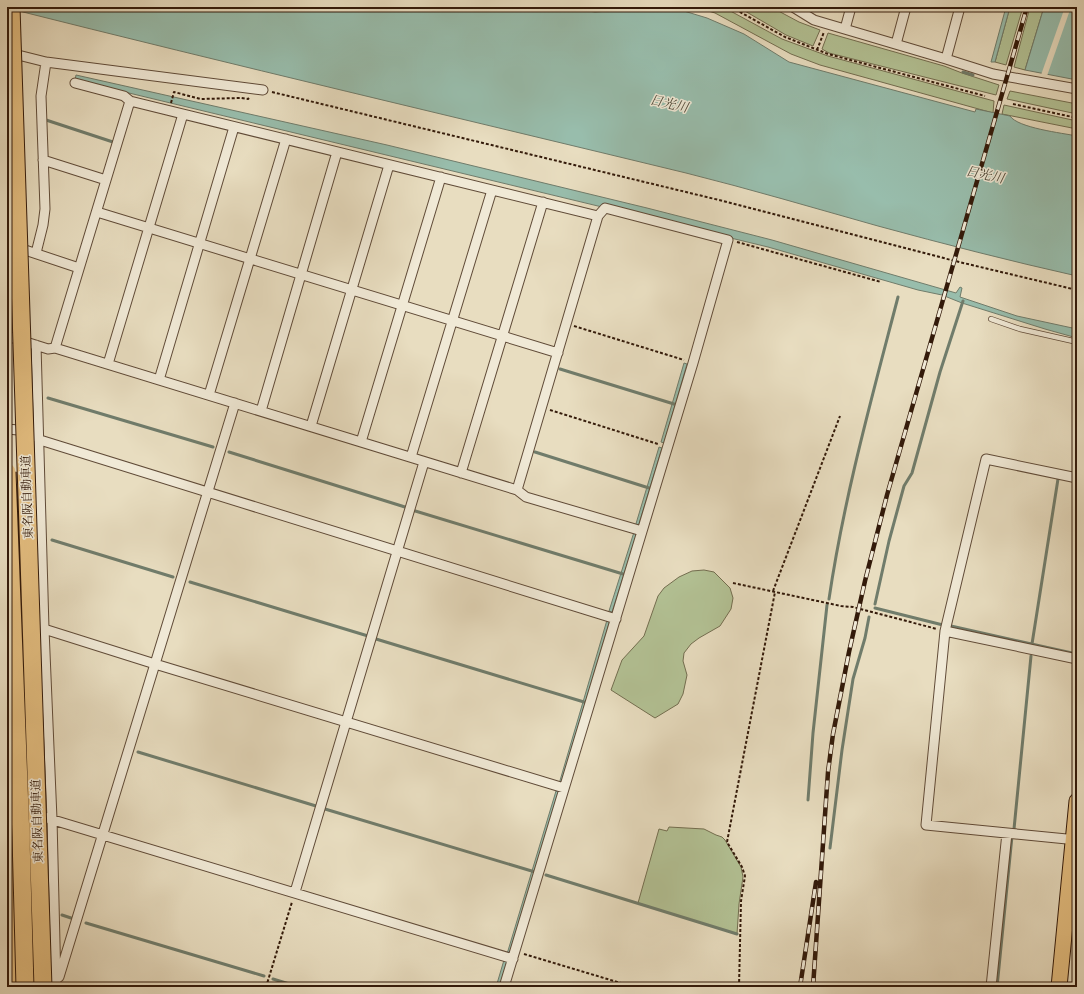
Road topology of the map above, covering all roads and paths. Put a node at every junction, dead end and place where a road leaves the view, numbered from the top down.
1 (11, 7) edge
2 (731, 7) edge
3 (793, 7) edge
4 (851, 7) edge
5 (906, 7) edge
6 (960, 7) edge
7 (827, 24) junction
8 (845, 29) junction
9 (896, 44) junction
10 (817, 50) junction
11 (7, 52) edge
12 (946, 59) junction
13 (46, 62) junction
14 (74, 83) dead end
15 (252, 88) junction
16 (1077, 89) edge
17 (263, 90) joint
18 (985, 96) dead end
19 (130, 101) junction
20 (1013, 104) dead end
21 (170, 108) junction
22 (183, 114) junction
23 (1077, 118) edge
24 (234, 127) junction
25 (286, 139) junction
26 (338, 152) junction
27 (43, 160) junction
28 (390, 165) junction
29 (440, 177) junction
30 (106, 180) junction
31 (492, 190) junction
32 (543, 202) junction
33 (97, 212) junction
34 (598, 216) junction
35 (149, 228) junction
36 (728, 240) junction
37 (199, 243) junction
38 (7, 244) edge
39 (36, 253) junction
40 (250, 259) junction
41 (79, 268) junction
42 (301, 274) junction
43 (881, 282) dead end
44 (352, 290) junction
45 (1077, 290) edge
46 (402, 305) junction
47 (990, 319) dead end
48 (452, 321) junction
49 (566, 324) junction
50 (7, 336) edge
51 (502, 336) junction
52 (1077, 344) edge
53 (36, 346) junction
54 (55, 348) junction
55 (558, 353) junction
56 (693, 363) junction
57 (108, 364) junction
58 (159, 380) junction
59 (209, 395) junction
60 (235, 403) junction
61 (541, 408) junction
62 (261, 411) junction
63 (840, 416) dead end
64 (311, 426) junction
65 (7, 428) edge
66 (40, 440) junction
67 (361, 442) junction
68 (667, 447) junction
69 (411, 457) junction
70 (424, 462) junction
71 (7, 472) edge
72 (461, 473) junction
73 (1077, 478) edge
74 (517, 490) junction
75 (207, 492) junction
76 (642, 531) junction
77 (397, 550) junction
78 (733, 582) dead end
79 (774, 591) junction
80 (7, 608) edge
81 (616, 619) junction
82 (44, 625) junction
83 (945, 631) junction
84 (1077, 659) edge
85 (155, 664) junction
86 (7, 689) edge
87 (346, 723) junction
88 (564, 788) junction
89 (1077, 801) edge
90 (9, 807) edge
91 (52, 819) junction
92 (1007, 833) junction
93 (103, 835) junction
94 (1075, 839) edge
95 (295, 892) junction
96 (514, 955) junction
97 (52, 986) edge
98 (16, 987) edge
99 (25, 987) edge
100 (266, 987) edge
101 (504, 987) edge
102 (634, 987) edge
103 (739, 987) edge
104 (991, 987) edge
105 (1059, 987) edge

1 - 97 highway, 東名阪自動車道, bridge
2 - 10 path
3 - 7 street
4 - 8 street
5 - 9 street
6 - 12 street
7 - 8 street
7 - 10 path
8 - 9 street
9 - 12 street
10 - 18 path
11 - 13 street
12 - 16 street
13 - 15 street
13 - 27 street
14 - 19 street
15 - 17 street
15 - 21 path
17 - 45 path
19 - 21 street
19 - 30 street
20 - 23 path
21 - 22 street
22 - 24 street
22 - 35 street
24 - 25 street
24 - 37 street
25 - 26 street
25 - 40 street
26 - 28 street
26 - 42 street
27 - 30 street
27 - 39 street
28 - 29 street
28 - 44 street
29 - 31 street
29 - 46 street
30 - 33 street
31 - 32 street
31 - 48 street
32 - 34 street
32 - 51 street
33 - 35 street
33 - 41 street
34 - 36 street
34 - 49 street
35 - 37 street
35 - 57 street
36 - 43 path
36 - 56 street
37 - 40 street
37 - 58 street
38 - 39 street
39 - 41 street
40 - 42 street
40 - 59 street
41 - 54 street
42 - 44 street
42 - 62 street
44 - 46 street
44 - 64 street
46 - 48 street
46 - 67 street
47 - 52 lane
48 - 51 street
48 - 69 street
49 - 55 street
49 - 56 path
50 - 53 street
51 - 55 street
51 - 72 street
53 - 54 street
53 - 66 street
54 - 57 street
55 - 61 street
56 - 68 street
57 - 58 street
58 - 59 street
59 - 60 street
60 - 62 street
60 - 75 street
61 - 68 path
61 - 74 street
62 - 64 street
63 - 79 path
64 - 67 street
65 - 66 street
66 - 75 street
66 - 82 street
67 - 69 street
68 - 76 street
69 - 70 street
70 - 72 street
70 - 77 street
71 - 99 highway, 東名阪自動車道, bridge
72 - 74 street
73 - 83 street
74 - 76 street
75 - 77 street
75 - 85 street
76 - 81 street
77 - 81 street
77 - 87 street
78 - 79 path
79 - 83 path
79 - 103 path
80 - 82 street
81 - 88 street
82 - 85 street
82 - 91 street
83 - 84 street
83 - 92 street
85 - 87 street
85 - 93 street
86 - 90 main road
87 - 88 street
87 - 95 street
88 - 96 street
89 - 94 main road
90 - 91 street
90 - 98 main road
91 - 93 street
91 - 97 street
92 - 94 street
92 - 104 street
93 - 95 street
93 - 97 street
94 - 105 main road
95 - 96 street
95 - 100 path
96 - 101 street
96 - 102 path

